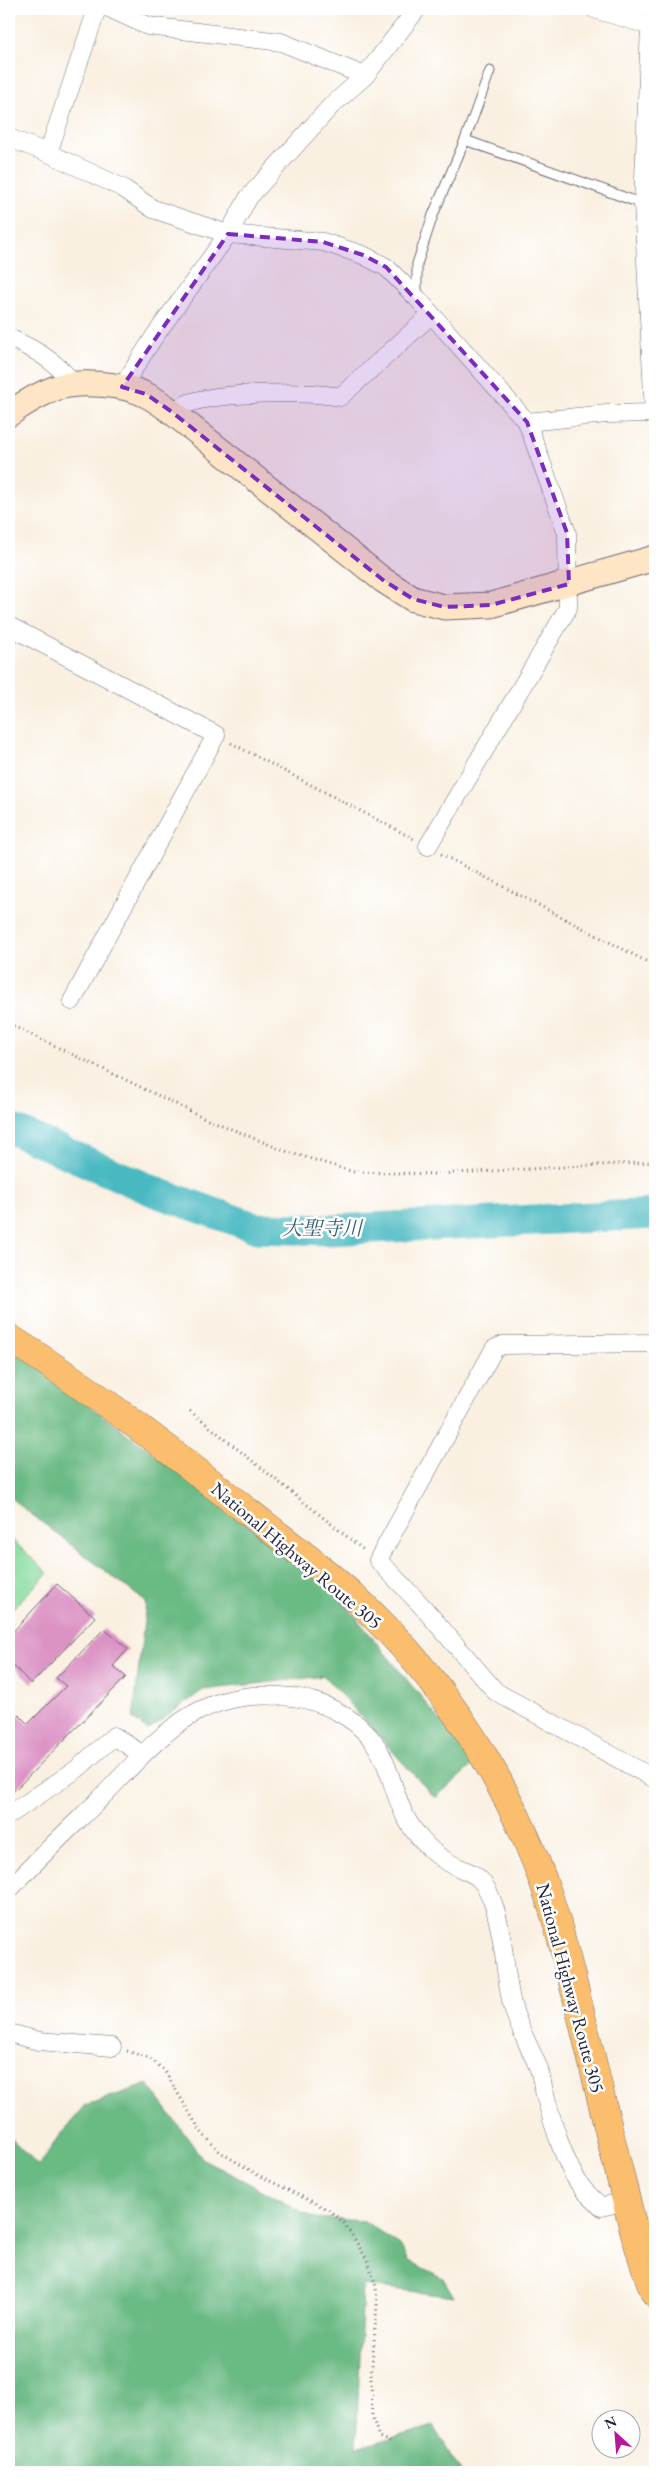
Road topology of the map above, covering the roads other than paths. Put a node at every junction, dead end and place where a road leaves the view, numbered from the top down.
1 (96, 9) edge
2 (111, 9) edge
3 (417, 9) edge
4 (594, 9) edge
5 (653, 26) edge
6 (490, 71) dead end
7 (365, 76) junction
8 (9, 138) edge
9 (465, 140) junction
10 (48, 153) junction
11 (643, 204) junction
12 (228, 234) junction
13 (417, 298) junction
14 (431, 315) junction
15 (9, 338) edge
16 (74, 385) junction
17 (122, 387) junction
18 (172, 412) junction
19 (655, 413) edge
20 (9, 414) edge
21 (528, 422) junction
22 (655, 558) edge
23 (569, 584) junction
24 (9, 626) edge
25 (428, 846) road end
26 (72, 1001) dead end
27 (9, 1338) edge
28 (655, 1343) edge
29 (141, 1754) junction
30 (655, 1779) edge
31 (9, 1816) edge
32 (9, 1890) edge
33 (9, 2033) edge
34 (112, 2048) road end
35 (626, 2201) junction
36 (655, 2293) edge

1 - 10 street
2 - 7 street
3 - 7 street
4 - 5 street
5 - 11 street
6 - 9 lane
7 - 12 street
8 - 10 street
9 - 11 lane
9 - 13 lane
10 - 12 street
11 - 19 street
12 - 13 street
12 - 17 street
13 - 14 street
14 - 18 street
14 - 21 street
15 - 16 street
16 - 17 street
16 - 20 street
17 - 18 street
18 - 23 street
19 - 21 street
21 - 23 street
22 - 23 street
23 - 25 street
24 - 26 street
27 - 35 highway, National Highway Route 305
28 - 30 street
29 - 31 street
29 - 32 street
29 - 35 street
33 - 34 street
35 - 36 highway, National Highway Route 305

